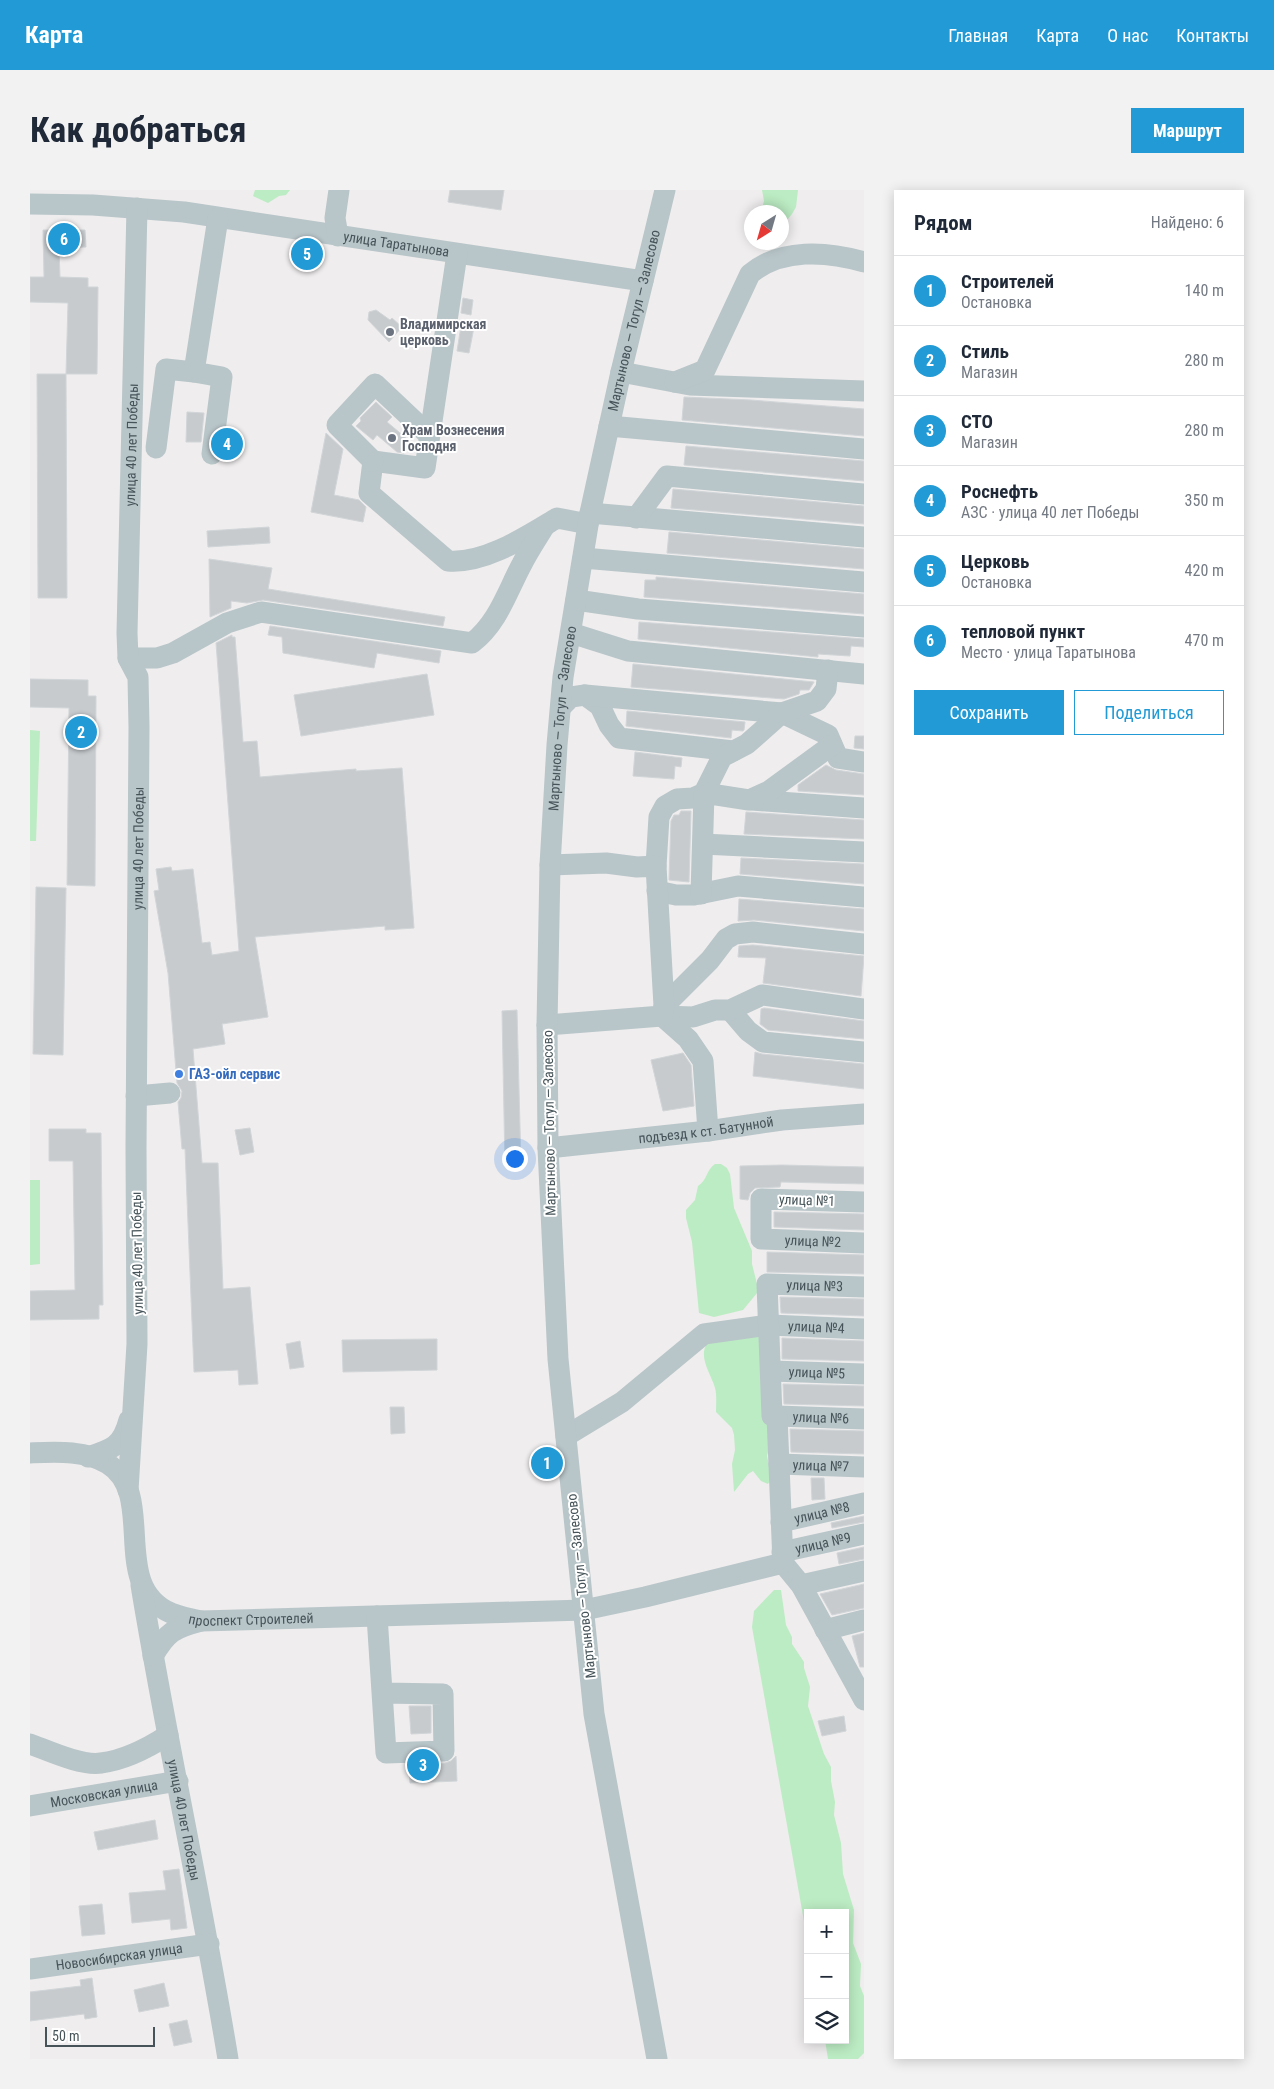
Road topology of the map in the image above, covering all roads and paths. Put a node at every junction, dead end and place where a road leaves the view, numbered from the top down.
1 (339, 190) edge
2 (665, 190) edge
3 (30, 204) edge
4 (137, 208) junction
5 (218, 218) junction
6 (338, 236) junction
7 (457, 254) junction
8 (864, 262) edge
9 (643, 281) junction
10 (194, 372) junction
11 (621, 372) junction
12 (675, 382) junction
13 (864, 391) edge
14 (609, 426) junction
15 (429, 436) junction
16 (156, 448) dead end
17 (864, 449) edge
18 (212, 454) dead end
19 (373, 461) junction
20 (864, 494) edge
21 (589, 518) junction
22 (636, 518) junction
23 (545, 525) junction
24 (864, 537) edge
25 (583, 558) junction
26 (864, 582) edge
27 (576, 600) junction
28 (864, 627) edge
29 (571, 634) junction
30 (128, 658) junction
31 (828, 670) junction
32 (863, 673) edge
33 (585, 695) junction
34 (561, 707) junction
35 (782, 713) junction
36 (832, 745) junction
37 (733, 751) junction
38 (864, 762) edge
39 (704, 793) junction
40 (749, 800) junction
41 (864, 808) edge
42 (703, 844) junction
43 (864, 852) edge
44 (550, 865) junction
45 (656, 866) junction
46 (657, 891) junction
47 (701, 894) junction
48 (864, 897) edge
49 (864, 944) edge
50 (864, 1009) edge
51 (730, 1010) junction
52 (663, 1011) junction
53 (547, 1025) junction
54 (864, 1052) edge
55 (170, 1093) dead end
56 (136, 1096) junction
57 (864, 1114) edge
58 (708, 1131) junction
59 (548, 1148) junction
60 (864, 1202) edge
61 (761, 1240) joint
62 (864, 1243) edge
63 (864, 1287) edge
64 (769, 1326) junction
65 (864, 1329) edge
66 (771, 1371) junction
67 (864, 1374) edge
68 (133, 1408) junction
69 (777, 1416) junction
70 (864, 1419) edge
71 (566, 1436) junction
72 (30, 1453) edge
73 (88, 1457) junction
74 (779, 1464) junction
75 (864, 1467) edge
76 (128, 1490) junction
77 (864, 1503) edge
78 (781, 1522) junction
79 (864, 1534) edge
80 (783, 1557) junction
81 (864, 1571) edge
82 (140, 1579) junction
83 (801, 1585) junction
84 (584, 1610) junction
85 (377, 1616) junction
86 (864, 1620) edge
87 (201, 1621) junction
88 (825, 1630) junction
89 (152, 1656) junction
90 (855, 1668) edge
91 (382, 1693) dead end
92 (864, 1700) edge
93 (168, 1735) junction
94 (30, 1744) edge
95 (178, 1781) junction
96 (30, 1806) edge
97 (209, 1944) junction
98 (30, 1969) edge
99 (228, 2059) edge
100 (657, 2059) edge

1 - 6 street
2 - 9 street, Мартыново — Тогул — Залесово
3 - 4 street, улица Таратынова
4 - 5 street, улица Таратынова
4 - 30 street, улица 40 лет Победы
5 - 6 street, улица Таратынова
5 - 10 street
6 - 7 street, улица Таратынова
7 - 9 street, улица Таратынова
7 - 15 street
8 - 12 street
9 - 11 street, Мартыново — Тогул — Залесово
10 - 16 street
10 - 18 street
11 - 12 street
11 - 14 street, Мартыново — Тогул — Залесово
12 - 13 street
14 - 17 street
14 - 21 street, Мартыново — Тогул — Залесово
15 - 19 street
15 - 19 street
19 - 23 street
20 - 22 street
21 - 22 street
21 - 23 street
21 - 25 street, Мартыново — Тогул — Залесово
22 - 24 street
23 - 30 street
25 - 26 street
25 - 27 street, Мартыново — Тогул — Залесово
27 - 28 street
27 - 29 street, Мартыново — Тогул — Залесово
29 - 31 street
29 - 34 street, Мартыново — Тогул — Залесово
30 - 56 street, улица 40 лет Победы
31 - 32 street
31 - 35 street
33 - 34 street
33 - 35 street
33 - 37 street
34 - 44 street, Мартыново — Тогул — Залесово
35 - 36 street
35 - 37 street
36 - 38 street
36 - 40 street
37 - 39 street
39 - 40 street
39 - 42 street
39 - 45 street
40 - 41 street
42 - 43 street
42 - 47 street
44 - 45 street
44 - 53 street, Мартыново — Тогул — Залесово
45 - 46 street
46 - 47 street
46 - 52 street
47 - 48 street
49 - 52 street
50 - 51 street
51 - 52 street
51 - 54 street
52 - 53 street
52 - 58 street
53 - 59 street, Мартыново — Тогул — Залесово
55 - 56 street
56 - 68 street, улица 40 лет Победы
57 - 58 street, подъезд к ст. Батунной
58 - 59 street, подъезд к ст. Батунной
59 - 71 street, Мартыново — Тогул — Залесово
60 - 61 street, улица №1
61 - 62 street, улица №2
63 - 64 street, улица №3
64 - 65 street, улица №4
64 - 66 street
64 - 71 street, улица №4
66 - 67 street, улица №5
66 - 69 street
68 - 73 street
68 - 76 street, улица 40 лет Победы
69 - 70 street, улица №6
69 - 74 street
71 - 84 street, Мартыново — Тогул — Залесово
72 - 73 street, проспект Строителей
73 - 76 street, проспект Строителей
74 - 75 street, улица №7
74 - 78 street
76 - 82 street, проспект Строителей
77 - 78 street, улица №8
78 - 80 street
79 - 80 street, улица №9
80 - 83 street
80 - 84 street, улица №9
81 - 83 street
82 - 87 street, проспект Строителей
82 - 89 street, улица 40 лет Победы
83 - 88 street
84 - 85 street, проспект Строителей
84 - 100 street, Мартыново — Тогул — Залесово
85 - 87 street, проспект Строителей
85 - 91 street
86 - 88 street
87 - 89 street
88 - 90 street
89 - 93 street, улица 40 лет Победы
90 - 92 street
93 - 94 street
93 - 95 street, улица 40 лет Победы
95 - 96 street, Московская улица
95 - 97 street, улица 40 лет Победы
97 - 98 street, Новосибирская улица
97 - 99 street, улица 40 лет Победы

